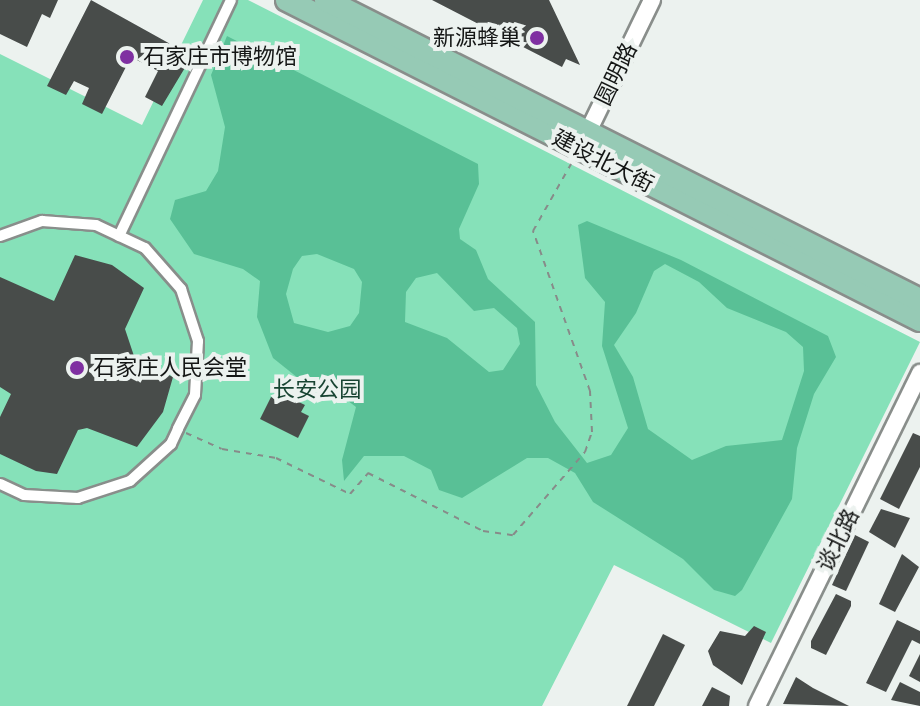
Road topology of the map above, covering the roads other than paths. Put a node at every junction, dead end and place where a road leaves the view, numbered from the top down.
1 (231, 0) edge
2 (287, 0) edge
3 (326, 0) edge
4 (652, 0) edge
5 (583, 141) junction
6 (0, 236) edge
7 (119, 236) junction
8 (920, 300) edge
9 (920, 320) edge
10 (920, 373) edge
11 (0, 484) edge
12 (757, 706) edge

1 - 7 street
2 - 5 main road, 建设北大街
3 - 5 main road, 建设北大街
4 - 5 street, 圆明路
5 - 8 main road, 建设北大街
5 - 9 main road, 建设北大街
6 - 7 street
7 - 11 street
10 - 12 street, 谈北路

